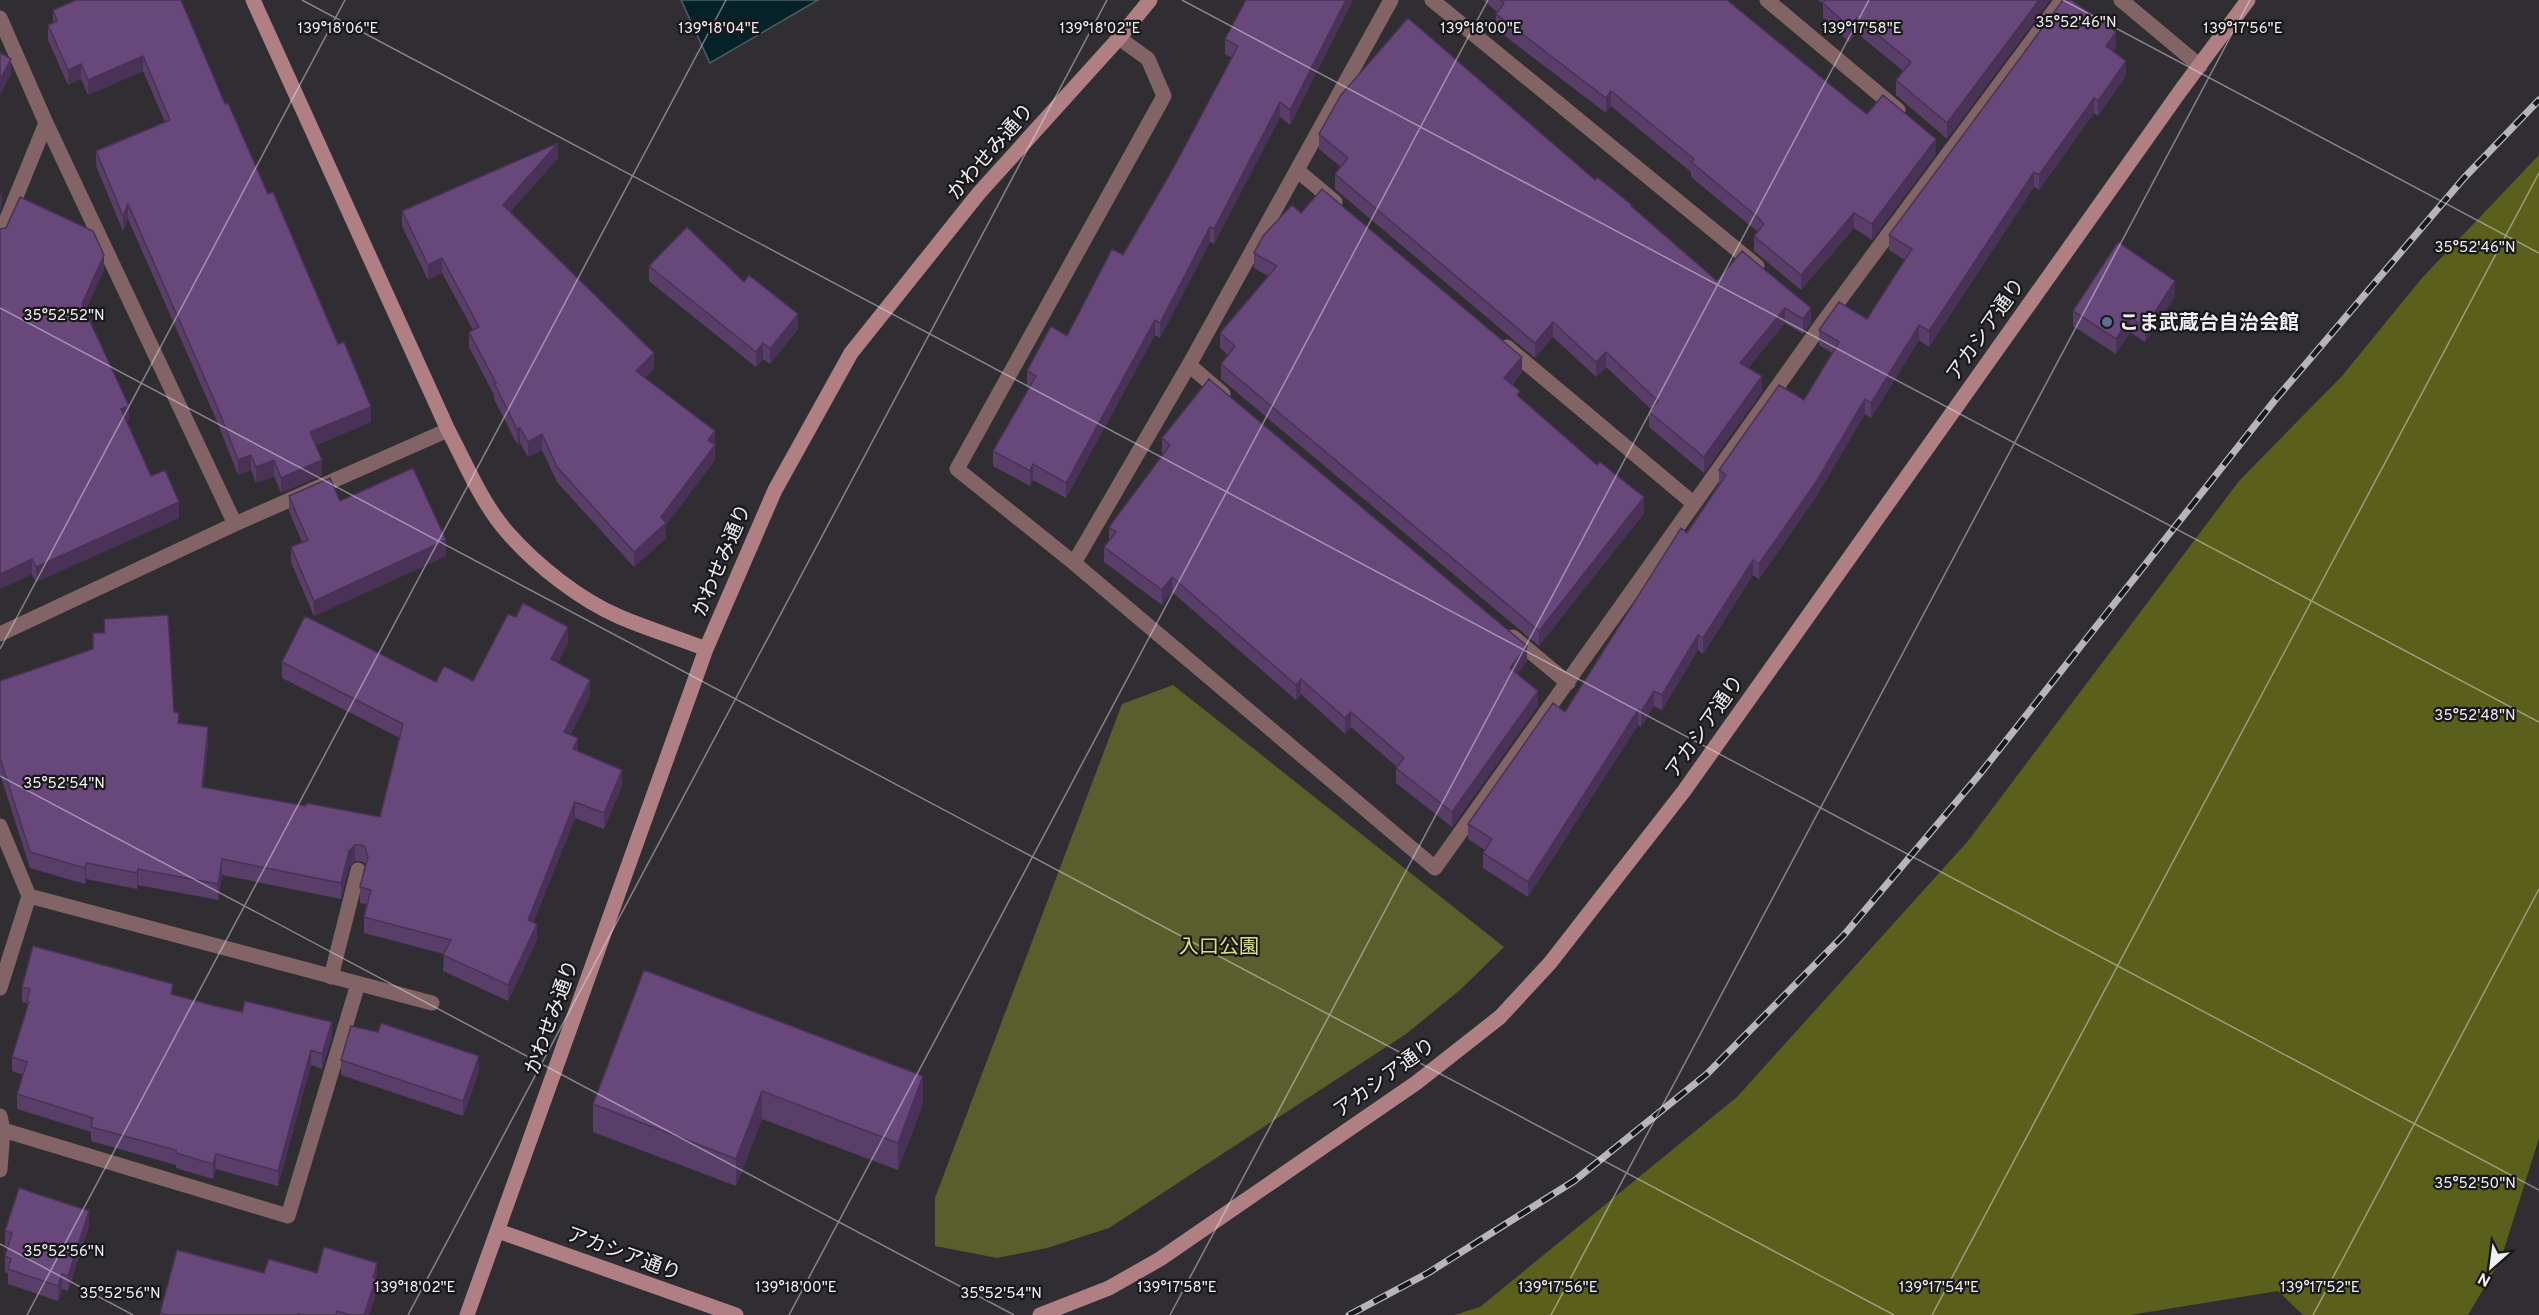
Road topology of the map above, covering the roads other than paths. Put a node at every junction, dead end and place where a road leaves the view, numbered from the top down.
1 (253, 0) edge
2 (1150, 0) edge
3 (1391, 0) edge
4 (1432, 0) edge
5 (1767, 0) edge
6 (2062, 0) edge
7 (2121, 0) edge
8 (2248, 0) edge
9 (0, 18) edge
10 (1119, 38) junction
11 (2200, 66) junction
12 (1912, 122) edge
13 (46, 123) junction
14 (1298, 171) junction
15 (1342, 209) edge
16 (0, 236) edge
17 (1769, 276) edge
18 (1495, 337) edge
19 (1189, 365) junction
20 (1234, 403) edge
21 (448, 430) junction
22 (1693, 503) junction
23 (235, 524) junction
24 (1074, 563) junction
25 (1505, 630) edge
26 (0, 634) edge
27 (706, 649) junction
28 (1568, 683) junction
29 (0, 826) edge
30 (358, 870) dead end
31 (29, 896) junction
32 (331, 976) junction
33 (358, 984) junction
34 (0, 988) edge
35 (432, 1003) dead end
36 (2, 1123) edge
37 (0, 1170) edge
38 (498, 1231) junction
39 (467, 1315) edge
40 (736, 1315) edge
41 (1040, 1315) edge

1 - 21 street
2 - 10 street, かわせみ通り
3 - 14 street
4 - 17 street
5 - 12 street
6 - 22 street
7 - 11 street
8 - 11 street, アカシア通り
9 - 13 street
10 - 24 street
10 - 27 street, かわせみ通り
11 - 41 street, アカシア通り
13 - 16 street
13 - 23 street
14 - 15 street
14 - 19 street
18 - 22 street
19 - 20 street
19 - 24 street
21 - 23 street
21 - 27 street
22 - 28 street
23 - 26 street
24 - 28 street
25 - 28 street
27 - 38 street, かわせみ通り
29 - 31 street
30 - 32 street
31 - 32 street
31 - 34 street
32 - 33 street
33 - 35 street
33 - 36 street
36 - 37 street
38 - 39 street, かわせみ通り
38 - 40 street, アカシア通り

